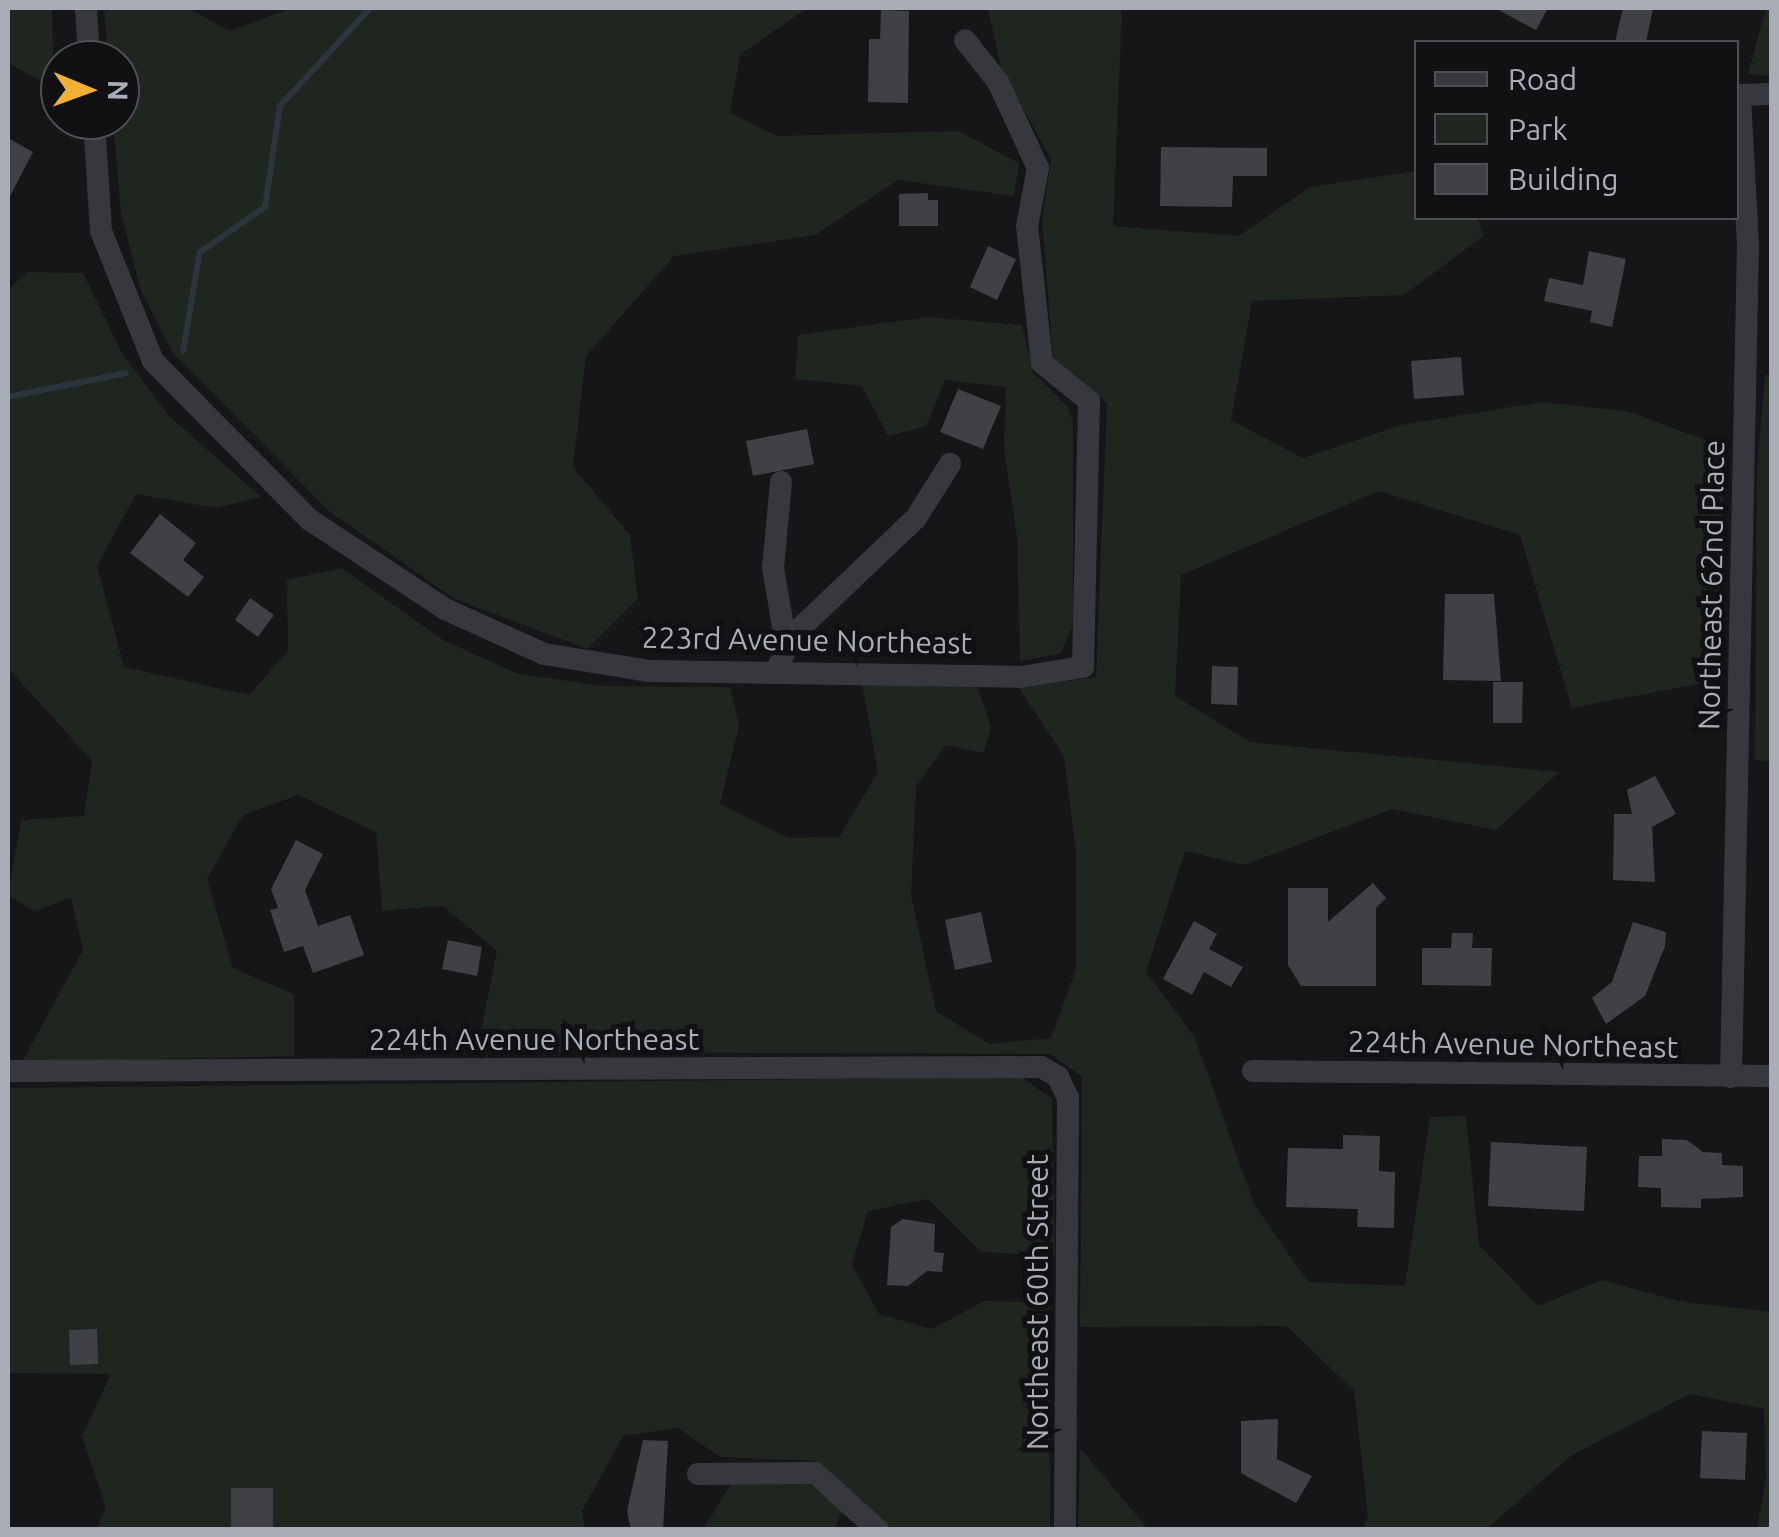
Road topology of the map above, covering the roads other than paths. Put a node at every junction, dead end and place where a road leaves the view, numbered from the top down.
1 (86, 8) edge
2 (88, 40) edge
3 (965, 40) dead end
4 (1772, 94) edge
5 (95, 140) edge
6 (950, 464) dead end
7 (781, 482) dead end
8 (786, 643) junction
9 (777, 670) junction
10 (1253, 1070) dead end
11 (8, 1071) edge
12 (1772, 1076) edge
13 (1731, 1077) junction
14 (1058, 1078) joint
15 (698, 1474) dead end
16 (878, 1530) edge
17 (1065, 1530) edge

1 - 2 street
3 - 9 street, 223rd Avenue Northeast
4 - 13 street, Northeast 62nd Place
5 - 9 street, 223rd Avenue Northeast
6 - 8 street
7 - 8 street
8 - 9 street
10 - 13 street, 224th Avenue Northeast
11 - 14 street, 224th Avenue Northeast
12 - 13 street, 224th Avenue Northeast
14 - 17 street, Northeast 60th Street
15 - 16 street

